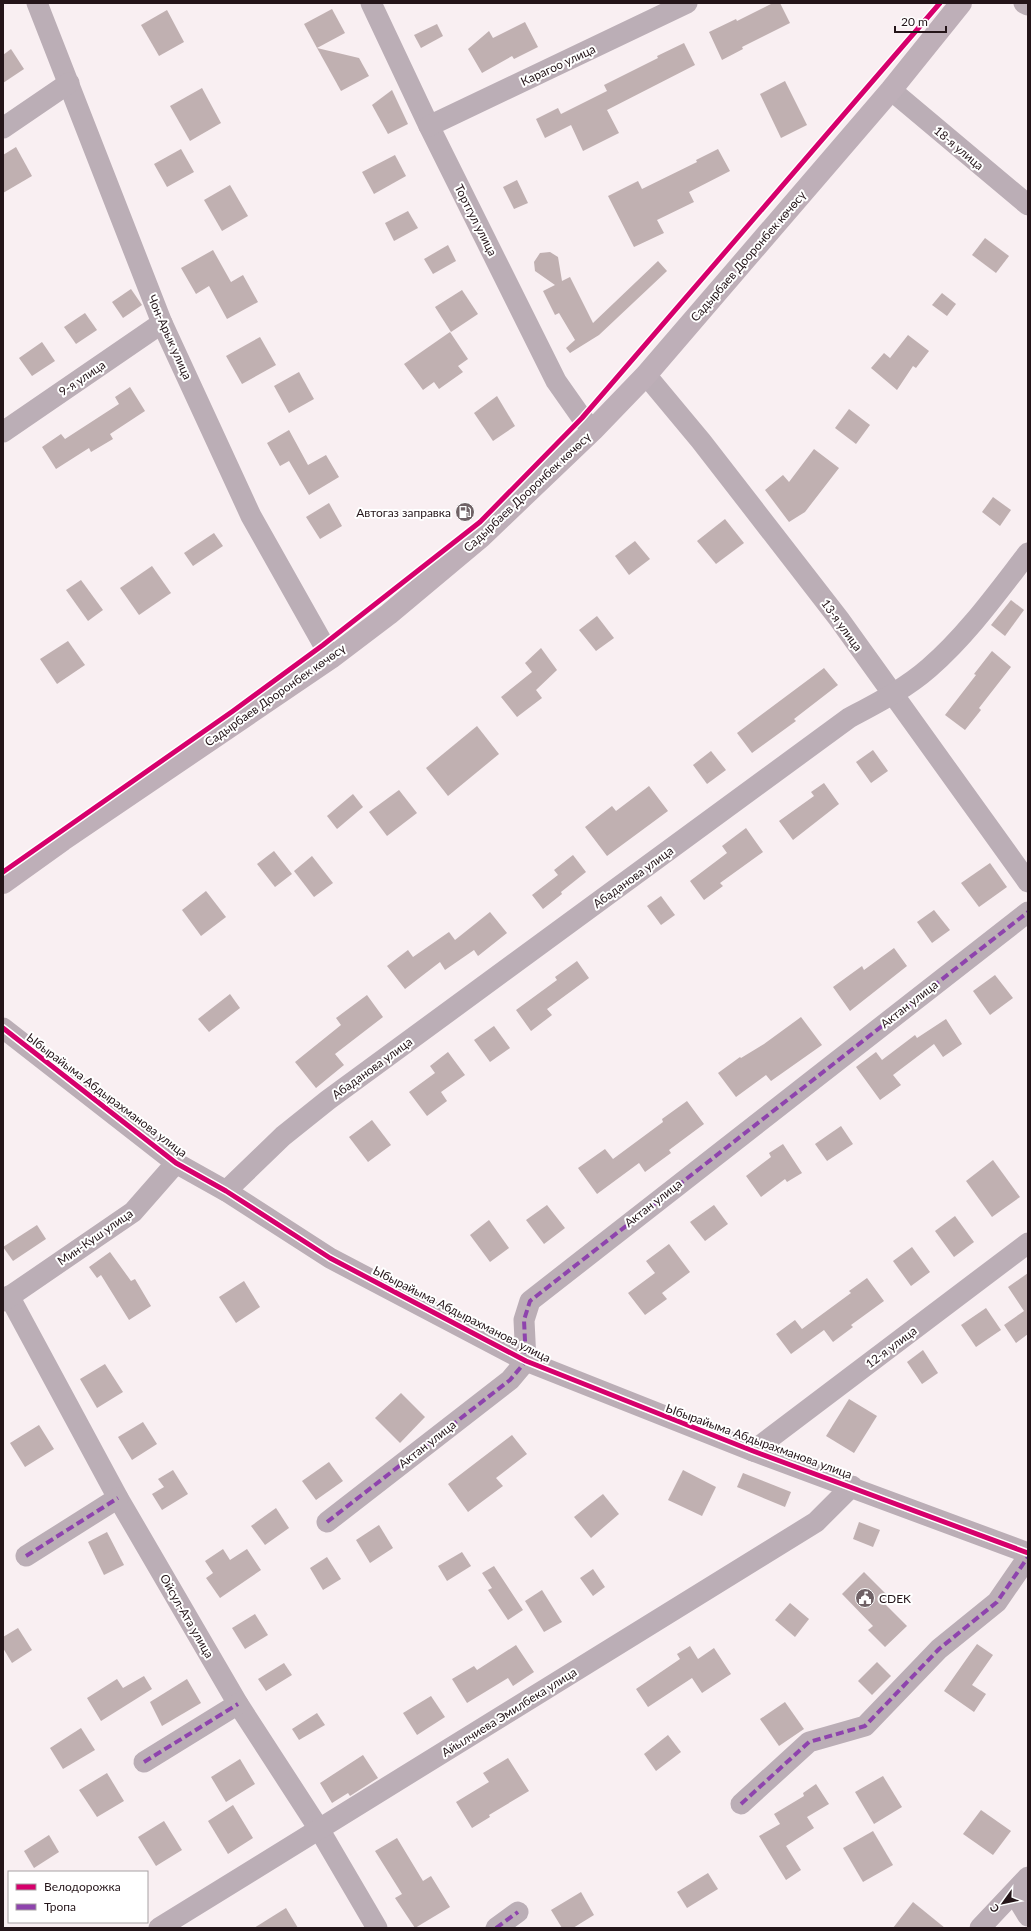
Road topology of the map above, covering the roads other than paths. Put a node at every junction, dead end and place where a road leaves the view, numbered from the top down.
1 (37, 3) edge
2 (371, 3) edge
3 (687, 3) edge
4 (1024, 3) edge
5 (956, 5) edge
6 (1028, 5) edge
7 (69, 83) junction
8 (891, 90) junction
9 (429, 126) junction
10 (3, 128) edge
11 (1028, 205) edge
12 (162, 323) junction
13 (646, 375) junction
14 (593, 430) junction
15 (3, 432) edge
16 (1028, 553) edge
17 (330, 658) junction
18 (892, 695) junction
19 (1028, 882) edge
20 (3, 883) edge
21 (1028, 912) edge
22 (3, 1028) edge
23 (176, 1163) junction
24 (226, 1191) junction
25 (1028, 1243) edge
26 (6, 1298) edge
27 (526, 1361) junction
28 (753, 1451) junction
29 (852, 1486) junction
30 (118, 1498) junction
31 (327, 1522) dead end
32 (1028, 1554) edge
33 (26, 1556) dead end
34 (1028, 1557) edge
35 (238, 1704) junction
36 (144, 1762) dead end
37 (741, 1804) dead end
38 (319, 1829) junction
39 (1028, 1877) edge
40 (1014, 1893) junction
41 (518, 1912) dead end
42 (1028, 1916) edge
43 (159, 1928) edge
44 (377, 1928) edge
45 (496, 1928) edge
46 (980, 1928) edge

1 - 7 street, Чон-Арык улица
2 - 9 street, Тортгул улица
3 - 9 street, Карагоо улица
4 - 6 street
5 - 8 main road, Садырбаев Дооронбек көчөсү
7 - 10 street
7 - 12 street, Чон-Арык улица
8 - 11 street, 18-я улица
8 - 13 main road, Садырбаев Дооронбек көчөсү
9 - 14 street, Тортгул улица
12 - 15 street, 9-я улица
12 - 17 street, Чон-Арык улица
13 - 14 main road, Садырбаев Дооронбек көчөсү
13 - 18 street, 13-я улица
14 - 17 main road, Садырбаев Дооронбек көчөсү
16 - 18 street, Абаданова улица
17 - 20 main road, Садырбаев Дооронбек көчөсү
18 - 19 street, 13-я улица
18 - 24 street, Абаданова улица
21 - 27 street, Актан улица
22 - 23 street, Ыбырайыма Абдырахманова улица
23 - 24 street, Ыбырайыма Абдырахманова улица
23 - 26 street, Мин-Куш улица
24 - 27 street, Ыбырайыма Абдырахманова улица
25 - 28 street, 12-я улица
26 - 30 street, Ойсул-Ата улица
27 - 28 street, Ыбырайыма Абдырахманова улица
27 - 31 street, Актан улица
28 - 29 street, Ыбырайыма Абдырахманова улица
29 - 32 street, Ыбырайыма Абдырахманова улица
29 - 38 street, Айылчиева Эмилбека улица
30 - 33 street
30 - 35 street, Ойсул-Ата улица
34 - 37 street
35 - 36 street
35 - 38 street, Ойсул-Ата улица
38 - 43 street, Айылчиева Эмилбека улица
38 - 44 street, Ойсул-Ата улица
39 - 40 street
40 - 42 street
40 - 46 street
41 - 45 street

